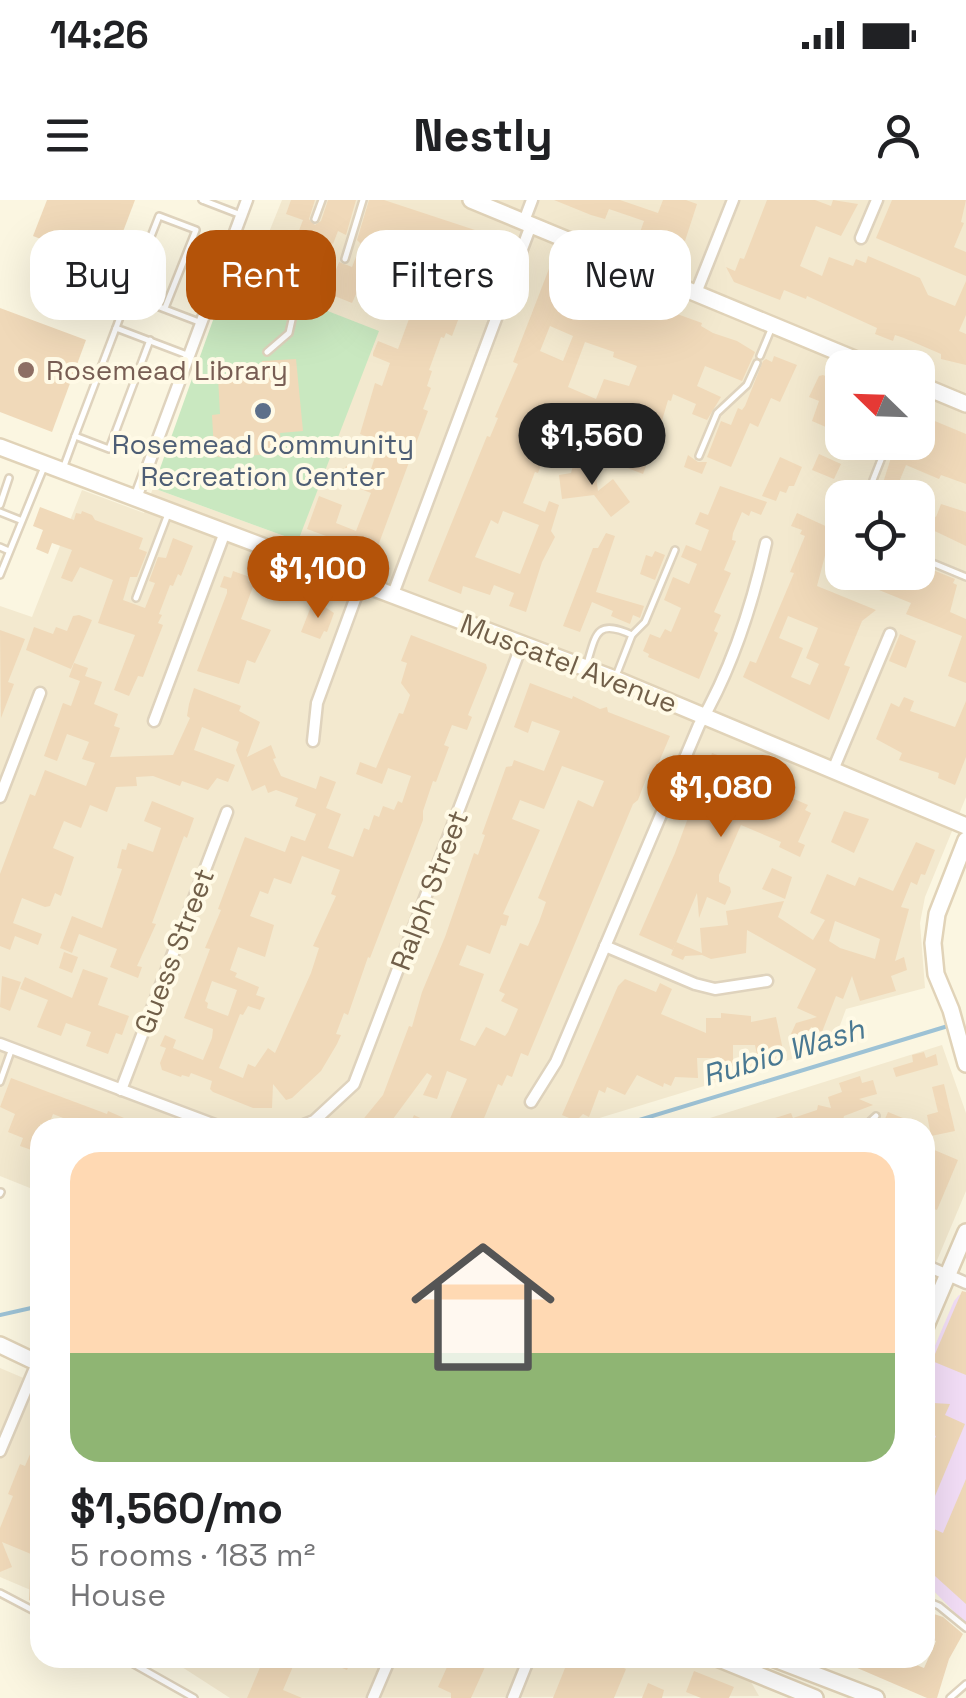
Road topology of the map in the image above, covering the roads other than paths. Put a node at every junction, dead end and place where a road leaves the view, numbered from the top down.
1 (202, 200) edge
2 (248, 200) edge
3 (322, 200) edge
4 (364, 200) edge
5 (470, 200) edge
6 (532, 200) edge
7 (734, 200) edge
8 (876, 200) edge
9 (241, 215) junction
10 (315, 219) dead end
11 (527, 223) junction
12 (153, 230) edge
13 (236, 230) edge
14 (861, 238) dead end
15 (345, 259) dead end
16 (696, 293) junction
17 (166, 305) edge
18 (166, 308) edge
19 (119, 320) edge
20 (203, 320) edge
21 (292, 320) edge
22 (202, 323) junction
23 (774, 325) junction
24 (116, 328) junction
25 (150, 340) junction
26 (833, 350) edge
27 (267, 352) dead end
28 (190, 356) junction
29 (935, 391) edge
30 (966, 404) edge
31 (75, 436) junction
32 (0, 447) edge
33 (698, 456) dead end
34 (880, 460) edge
35 (45, 464) junction
36 (62, 470) junction
37 (9, 478) dead end
38 (872, 480) dead end
39 (136, 498) junction
40 (0, 509) edge
41 (169, 512) junction
42 (21, 520) junction
43 (224, 532) junction
44 (766, 543) dead end
45 (0, 547) edge
46 (674, 550) dead end
47 (10, 551) junction
48 (935, 564) edge
49 (0, 575) edge
50 (966, 576) edge
51 (360, 583) junction
52 (394, 594) junction
53 (136, 598) dead end
54 (890, 634) dead end
55 (632, 635) junction
56 (522, 644) junction
57 (585, 668) junction
58 (615, 679) junction
59 (40, 693) dead end
60 (704, 716) junction
61 (154, 722) dead end
62 (313, 740) dead end
63 (834, 770) junction
64 (0, 796) edge
65 (227, 812) dead end
66 (966, 826) edge
67 (966, 840) edge
68 (605, 946) junction
69 (767, 982) dead end
70 (0, 1044) edge
71 (12, 1048) junction
72 (966, 1064) edge
73 (0, 1082) edge
74 (122, 1090) junction
75 (531, 1102) dead end
76 (197, 1118) edge
77 (317, 1118) edge
78 (966, 1232) edge
79 (935, 1269) edge
80 (947, 1275) junction
81 (966, 1283) edge
82 (935, 1304) edge
83 (0, 1345) edge
84 (30, 1358) edge
85 (30, 1383) edge
86 (0, 1452) edge
87 (0, 1593) edge
88 (935, 1604) edge
89 (30, 1609) edge
90 (966, 1628) edge
91 (141, 1668) edge
92 (386, 1668) edge
93 (525, 1668) edge
94 (744, 1668) edge
95 (780, 1668) edge
96 (804, 1668) edge
97 (778, 1681) junction
98 (966, 1684) edge
99 (194, 1698) edge
100 (374, 1698) edge
101 (512, 1698) edge
102 (771, 1698) edge
103 (815, 1698) edge
104 (876, 1698) edge
105 (950, 1698) edge

1 - 9 lane
2 - 9 street
3 - 10 lane
4 - 15 lane
5 - 11 street
6 - 11 street
7 - 16 street
8 - 14 street
9 - 13 street
11 - 16 street
11 - 52 street
12 - 17 lane
16 - 23 street
18 - 22 lane
19 - 24 lane
20 - 22 street
21 - 27 lane
22 - 28 street
23 - 26 street
23 - 33 lane
24 - 25 lane
24 - 31 lane
25 - 28 lane
25 - 31 lane
28 - 39 street
29 - 30 street
31 - 36 lane
32 - 35 street, Muscatel Avenue
34 - 38 lane
35 - 36 street, Muscatel Avenue
35 - 42 lane
36 - 39 street, Muscatel Avenue
37 - 40 lane
39 - 41 street, Muscatel Avenue
40 - 42 lane
41 - 43 street, Muscatel Avenue
41 - 53 lane
42 - 47 lane
43 - 51 street, Muscatel Avenue
43 - 61 street
44 - 60 street
45 - 47 lane
46 - 55 lane
47 - 49 lane
48 - 50 lane
51 - 52 street, Muscatel Avenue
51 - 62 street
52 - 56 street, Muscatel Avenue
54 - 63 street
55 - 57 lane
55 - 58 lane
56 - 57 street, Muscatel Avenue
56 - 77 street, Ralph Street
57 - 58 street, Muscatel Avenue
58 - 60 street, Muscatel Avenue
59 - 64 street
60 - 63 street, Muscatel Avenue
60 - 68 street
63 - 66 street, Muscatel Avenue
65 - 74 street, Guess Street
67 - 72 street
68 - 69 street
68 - 75 street
70 - 71 street
71 - 73 lane
71 - 74 street
74 - 76 street
78 - 80 street
79 - 80 street
80 - 81 street
80 - 82 street
83 - 84 street
85 - 86 street
87 - 89 lane
88 - 90 lane
91 - 99 lane
92 - 100 street
93 - 101 street
94 - 97 street
95 - 97 street
96 - 104 street
97 - 102 street
97 - 103 street
98 - 105 lane

